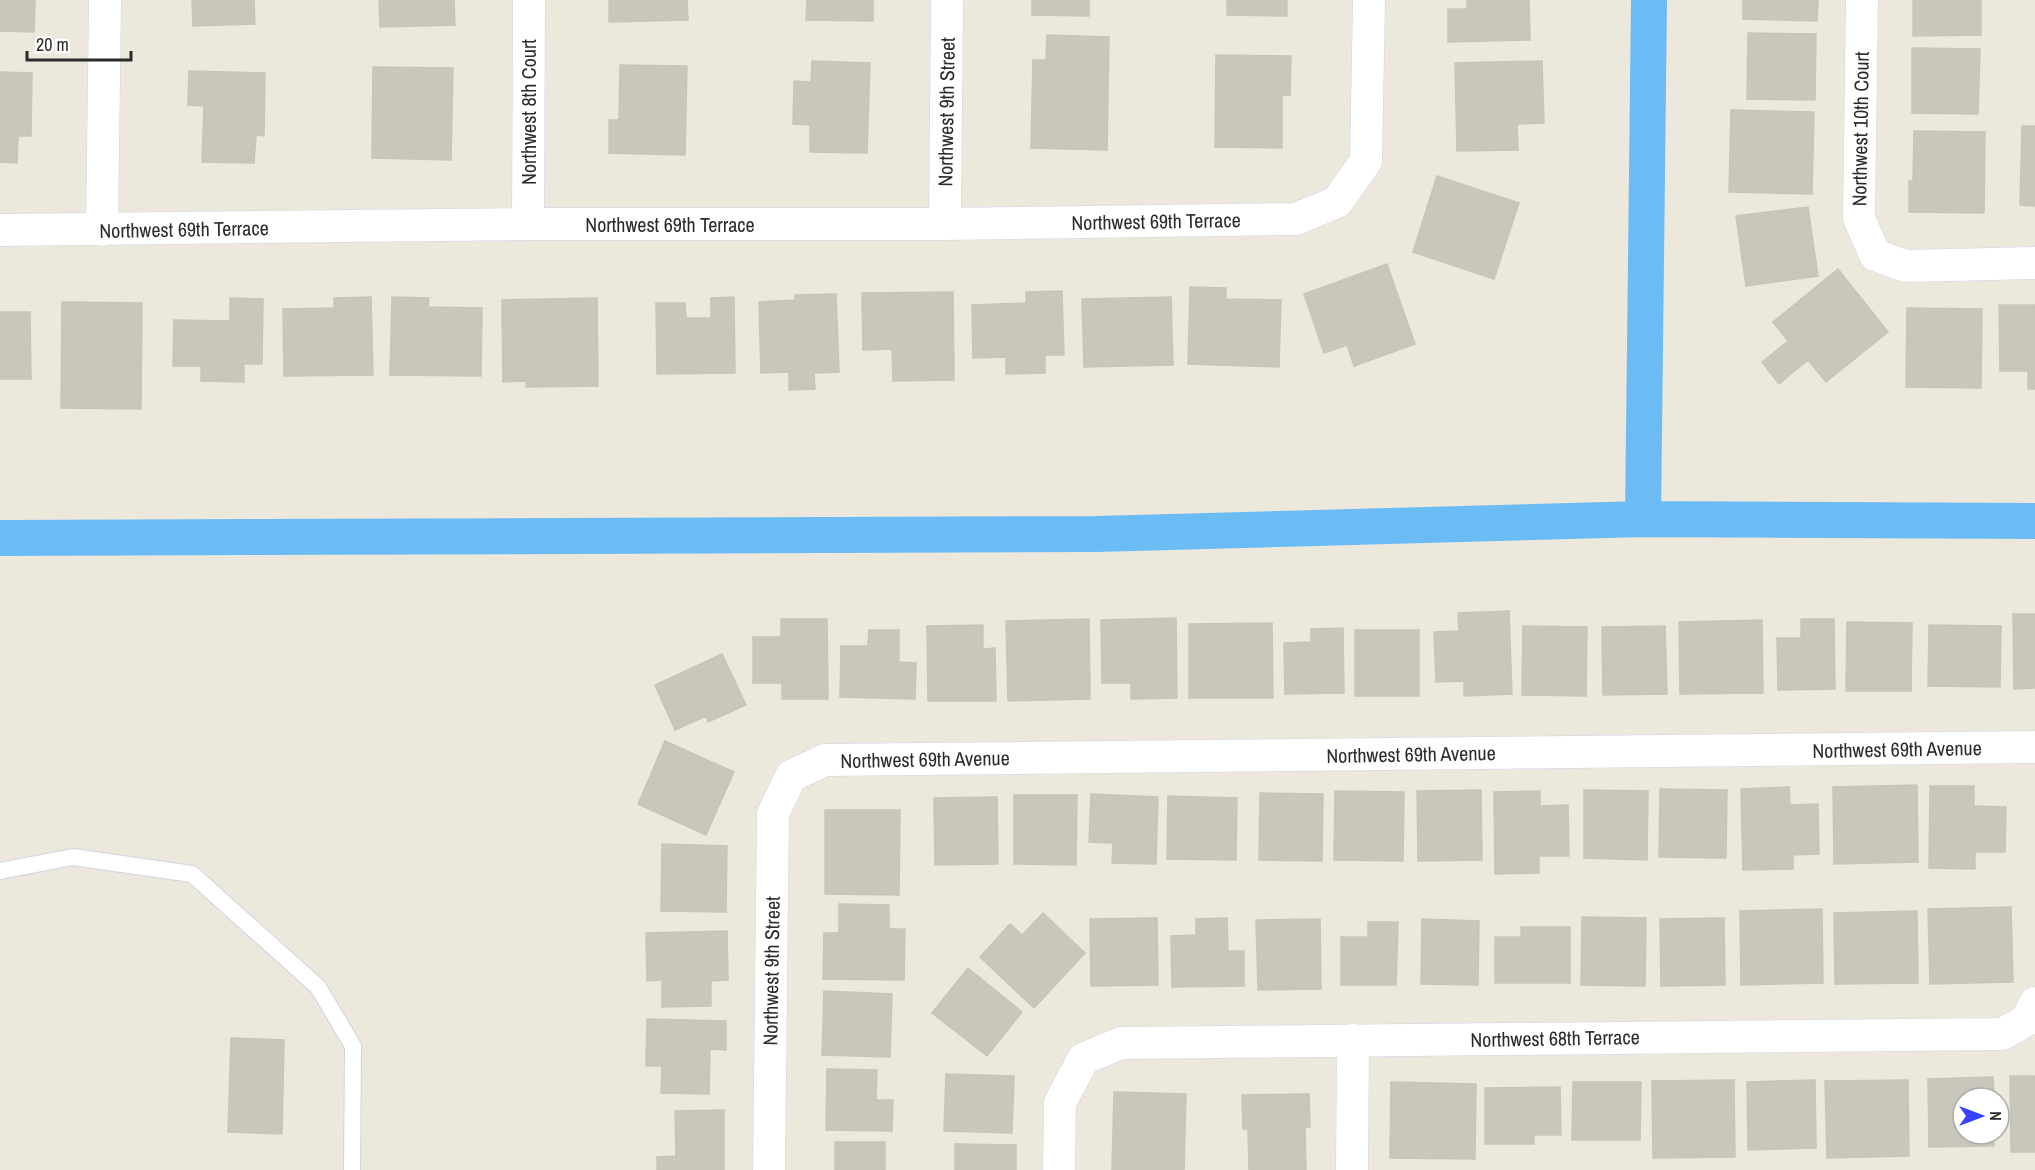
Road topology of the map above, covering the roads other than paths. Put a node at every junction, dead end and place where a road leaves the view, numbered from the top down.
1 (105, 0) edge
2 (529, 0) edge
3 (947, 0) edge
4 (1369, 0) edge
5 (1862, 0) edge
6 (528, 224) junction
7 (945, 224) junction
8 (0, 230) edge
9 (102, 230) junction
10 (2035, 263) edge
11 (2035, 747) edge
12 (791, 776) joint
13 (0, 871) edge
14 (2031, 1012) edge
15 (1353, 1040) junction
16 (352, 1170) edge
17 (769, 1170) edge
18 (1059, 1170) edge
19 (1352, 1170) edge

1 - 9 street
2 - 6 street, Northwest 8th Court
3 - 7 street, Northwest 9th Street
4 - 7 street, Northwest 69th Terrace
5 - 10 street, Northwest 10th Court
6 - 7 street, Northwest 69th Terrace
6 - 9 street, Northwest 69th Terrace
8 - 9 street, Northwest 69th Terrace
11 - 12 street, Northwest 69th Avenue
12 - 17 street, Northwest 9th Street
13 - 16 lane
14 - 15 street, Northwest 68th Terrace
15 - 18 street, Northwest 68th Terrace
15 - 19 street

